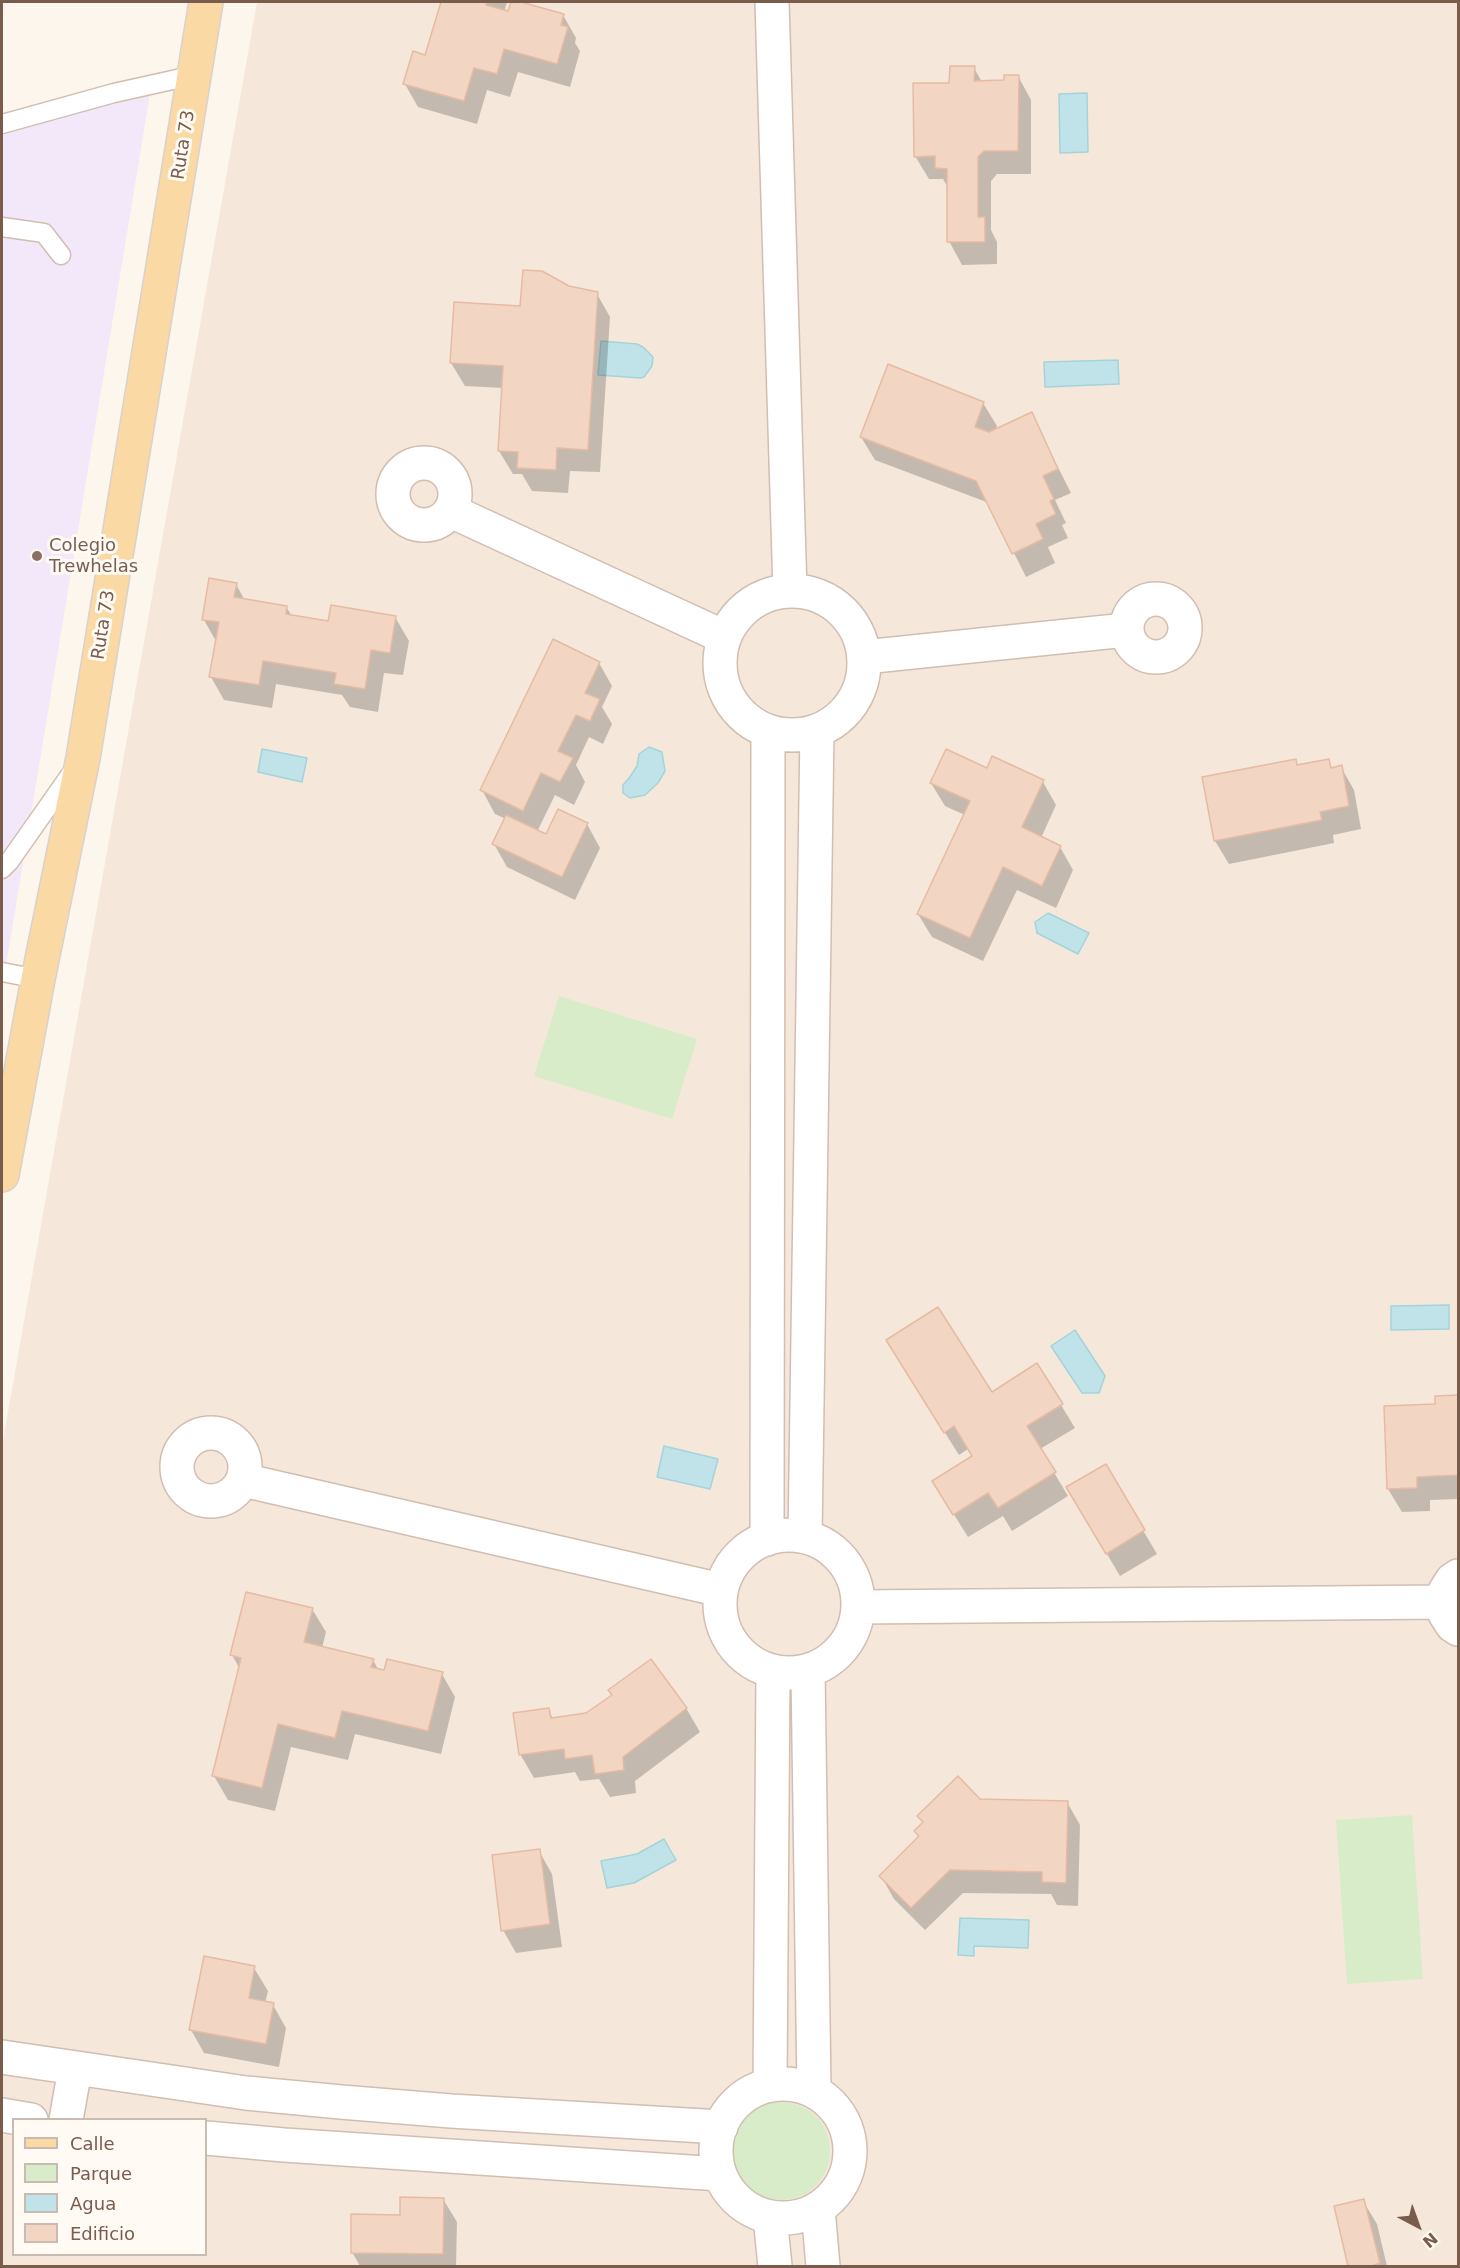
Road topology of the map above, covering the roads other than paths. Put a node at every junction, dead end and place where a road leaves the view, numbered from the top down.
1 (206, 2) edge
2 (772, 2) edge
3 (195, 75) junction
4 (2, 124) edge
5 (2, 227) edge
6 (61, 255) dead end
7 (451, 511) dead end
8 (790, 591) junction
9 (1126, 630) dead end
10 (724, 637) junction
11 (864, 657) junction
12 (817, 730) junction
13 (768, 732) junction
14 (83, 758) junction
15 (2, 869) edge
16 (2, 972) edge
17 (38, 979) junction
18 (768, 1163) junction
19 (811, 1165) junction
20 (2, 1172) edge
21 (243, 1480) dead end
22 (806, 1537) junction
23 (767, 1539) junction
24 (721, 1590) junction
25 (1453, 1602) edge
26 (858, 1606) junction
27 (808, 1671) junction
28 (772, 1672) junction
29 (2, 2057) edge
30 (75, 2068) junction
31 (770, 2085) junction
32 (814, 2090) junction
33 (2, 2115) edge
34 (19, 2118) edge
35 (66, 2118) edge
36 (721, 2127) junction
37 (207, 2138) edge
38 (720, 2174) junction
39 (818, 2209) junction
40 (770, 2217) junction
41 (775, 2266) edge
42 (822, 2266) edge

1 - 3 main road, Ruta 73
2 - 8 street
3 - 4 lane
3 - 14 main road, Ruta 73
5 - 6 lane
7 - 10 street
8 - 10 street
8 - 11 street
9 - 11 street
10 - 13 street
11 - 12 street
12 - 13 street
12 - 19 street
13 - 18 street
14 - 15 lane
14 - 17 main road, Ruta 73
16 - 17 lane
17 - 20 main road, Ruta 73
18 - 19 street
18 - 23 street
19 - 22 street
21 - 24 street
22 - 23 street
22 - 26 street
23 - 24 street
24 - 28 street
25 - 26 street
26 - 27 street
27 - 28 street
27 - 32 street
28 - 31 street
29 - 30 street
30 - 35 street
30 - 36 street
31 - 32 street
31 - 36 street
32 - 39 street
33 - 34 street
36 - 38 street
37 - 38 street
38 - 40 street
39 - 40 street
39 - 42 street
40 - 41 street

